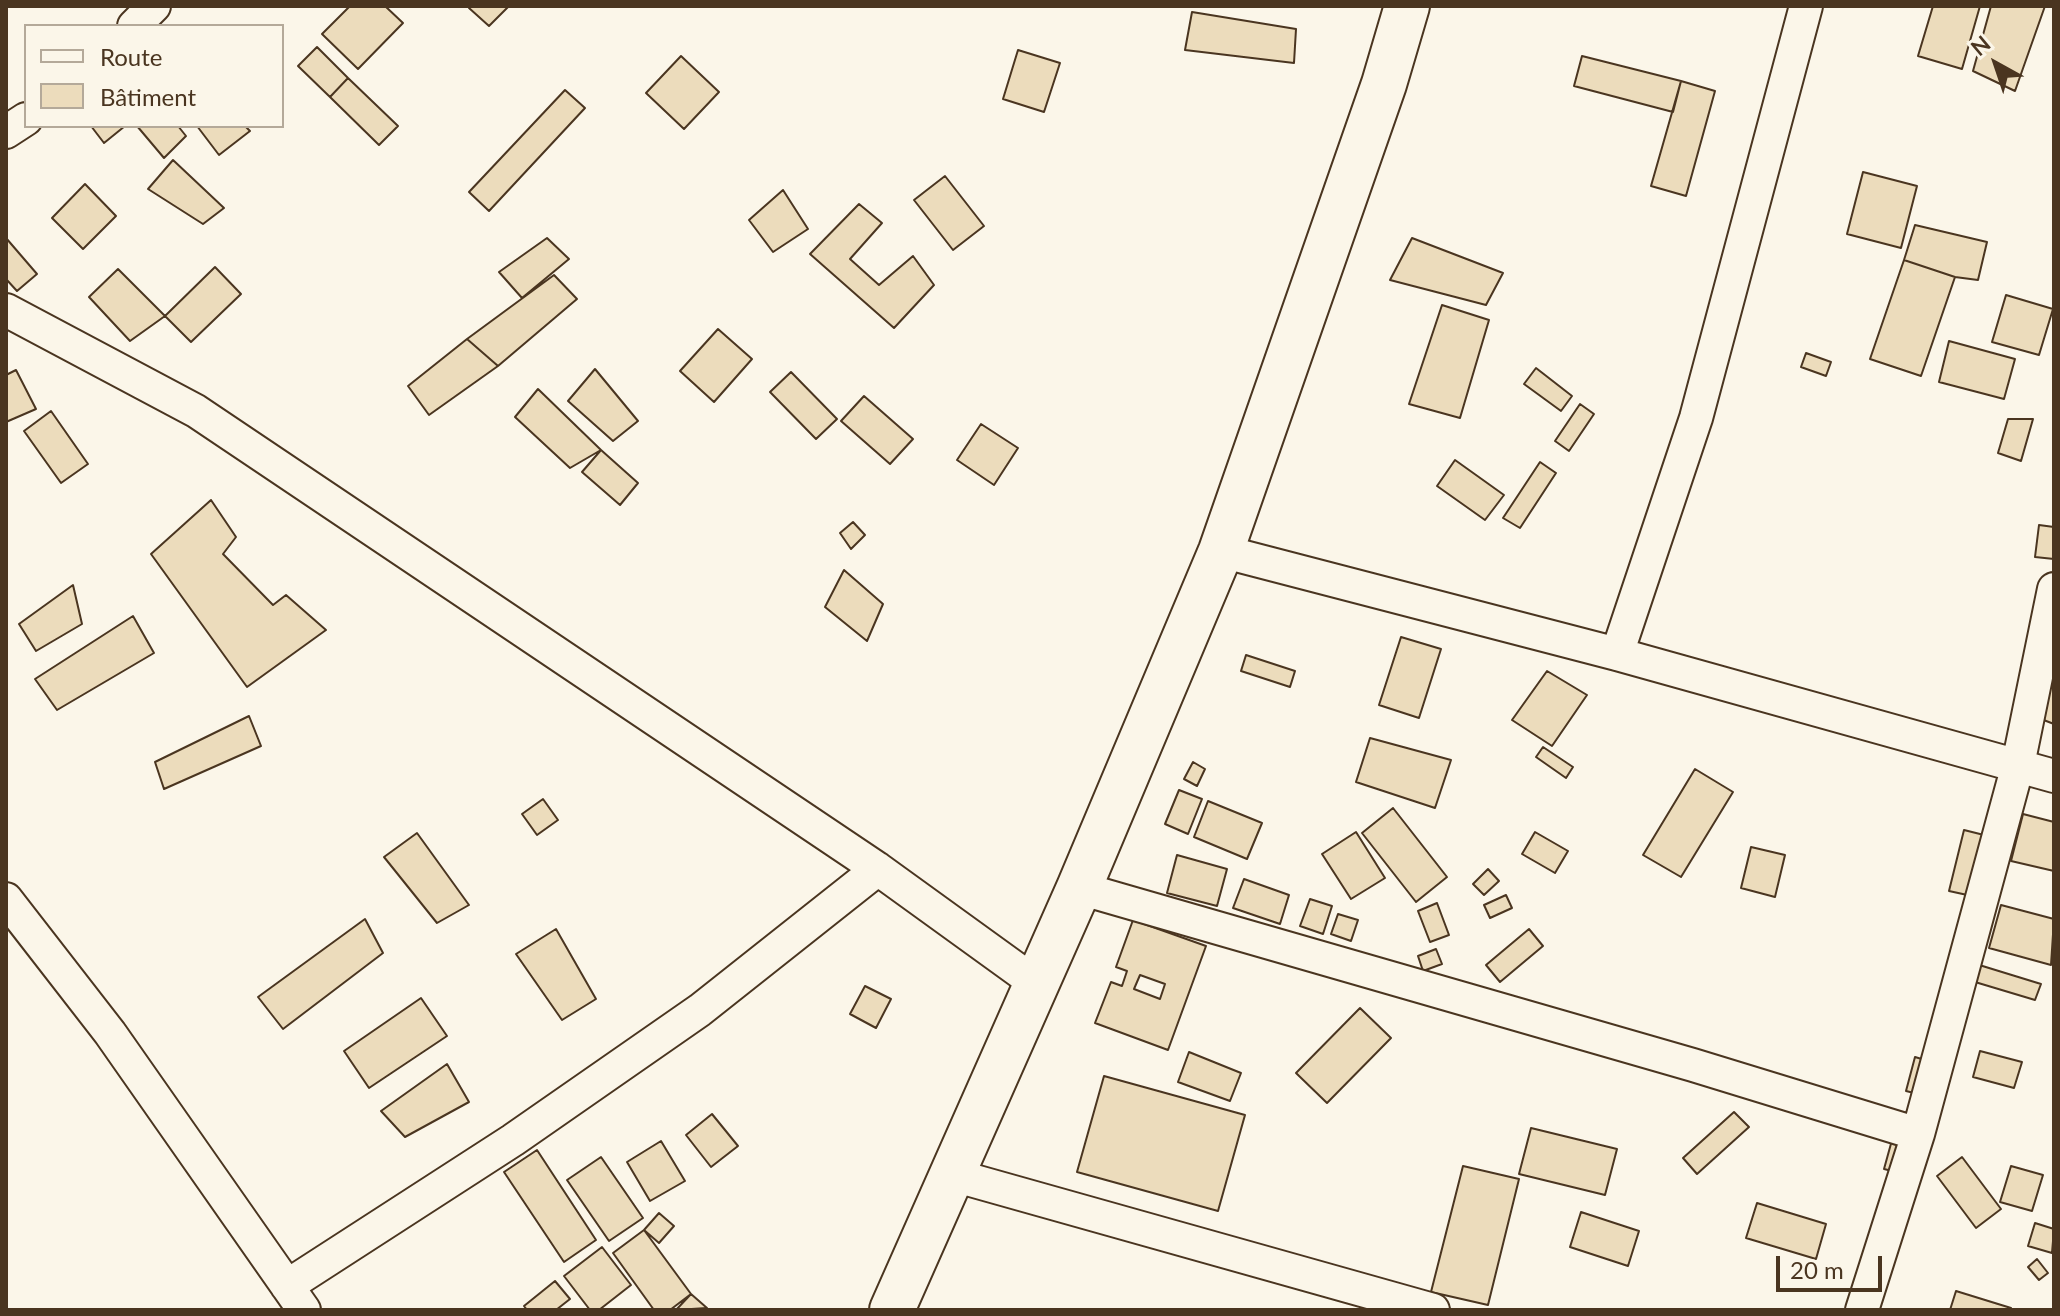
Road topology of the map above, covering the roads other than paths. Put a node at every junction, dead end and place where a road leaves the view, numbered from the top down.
1 (154, 6) edge
2 (1407, 6) edge
3 (1806, 6) edge
4 (136, 24) edge
5 (24, 120) edge
6 (6, 132) edge
7 (6, 310) edge
8 (1221, 551) junction
9 (2054, 589) edge
10 (1617, 654) junction
11 (2018, 765) junction
12 (2054, 776) edge
13 (878, 869) junction
14 (1079, 888) junction
15 (6, 899) edge
16 (1037, 984) junction
17 (1918, 1134) junction
18 (953, 1175) junction
19 (296, 1298) edge
20 (892, 1310) edge
21 (1433, 1310) edge
22 (1862, 1310) edge

1 - 4 street
2 - 8 main road
3 - 10 street
5 - 6 street
7 - 13 street
8 - 10 street
8 - 14 main road
9 - 11 street
10 - 11 street
11 - 12 street
11 - 17 street
13 - 16 street
13 - 19 street
14 - 16 main road
14 - 17 street
15 - 19 street
16 - 18 main road
17 - 22 street
18 - 20 main road
18 - 21 street

